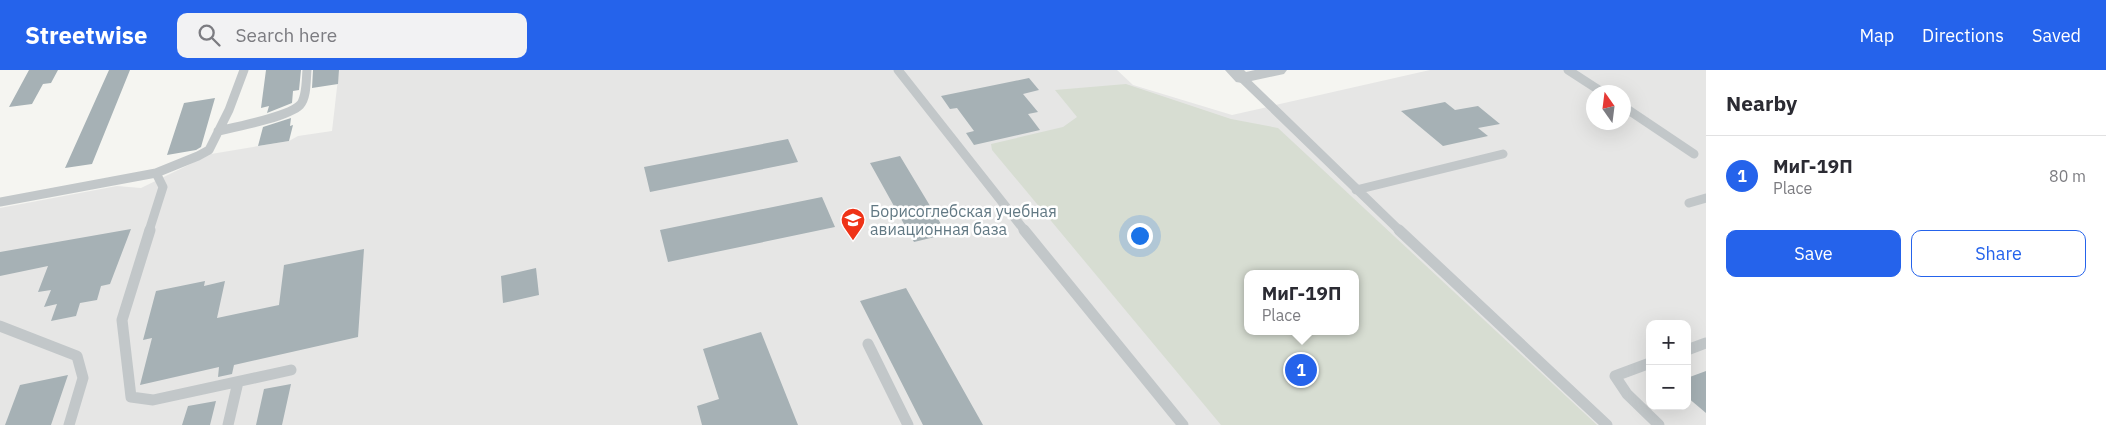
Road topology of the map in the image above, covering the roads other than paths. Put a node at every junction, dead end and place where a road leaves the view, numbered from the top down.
1 (244, 70) edge
2 (307, 70) edge
3 (898, 70) edge
4 (1278, 70) edge
5 (1568, 70) edge
6 (1238, 74) edge
7 (1591, 85) edge
8 (1631, 112) edge
9 (218, 131) junction
10 (1502, 154) dead end
11 (1694, 154) dead end
12 (156, 173) junction
13 (1356, 190) junction
14 (1706, 198) edge
15 (0, 202) edge
16 (1689, 203) dead end
17 (0, 326) edge
18 (1706, 343) edge
19 (868, 344) dead end
20 (1691, 349) edge
21 (1646, 364) edge
22 (291, 370) dead end
23 (238, 382) junction
24 (69, 425) edge
25 (228, 425) edge
26 (908, 425) edge
27 (1184, 425) edge
28 (1607, 425) edge
29 (1659, 425) edge

1 - 9 lane
2 - 9 lane
3 - 27 lane
4 - 6 street
5 - 7 lane
6 - 13 lane
8 - 11 lane
9 - 12 lane
10 - 13 lane
12 - 15 lane
12 - 23 lane
13 - 28 lane
14 - 16 lane
17 - 24 lane
18 - 20 lane
19 - 26 lane
21 - 29 lane
22 - 23 lane
23 - 25 lane

